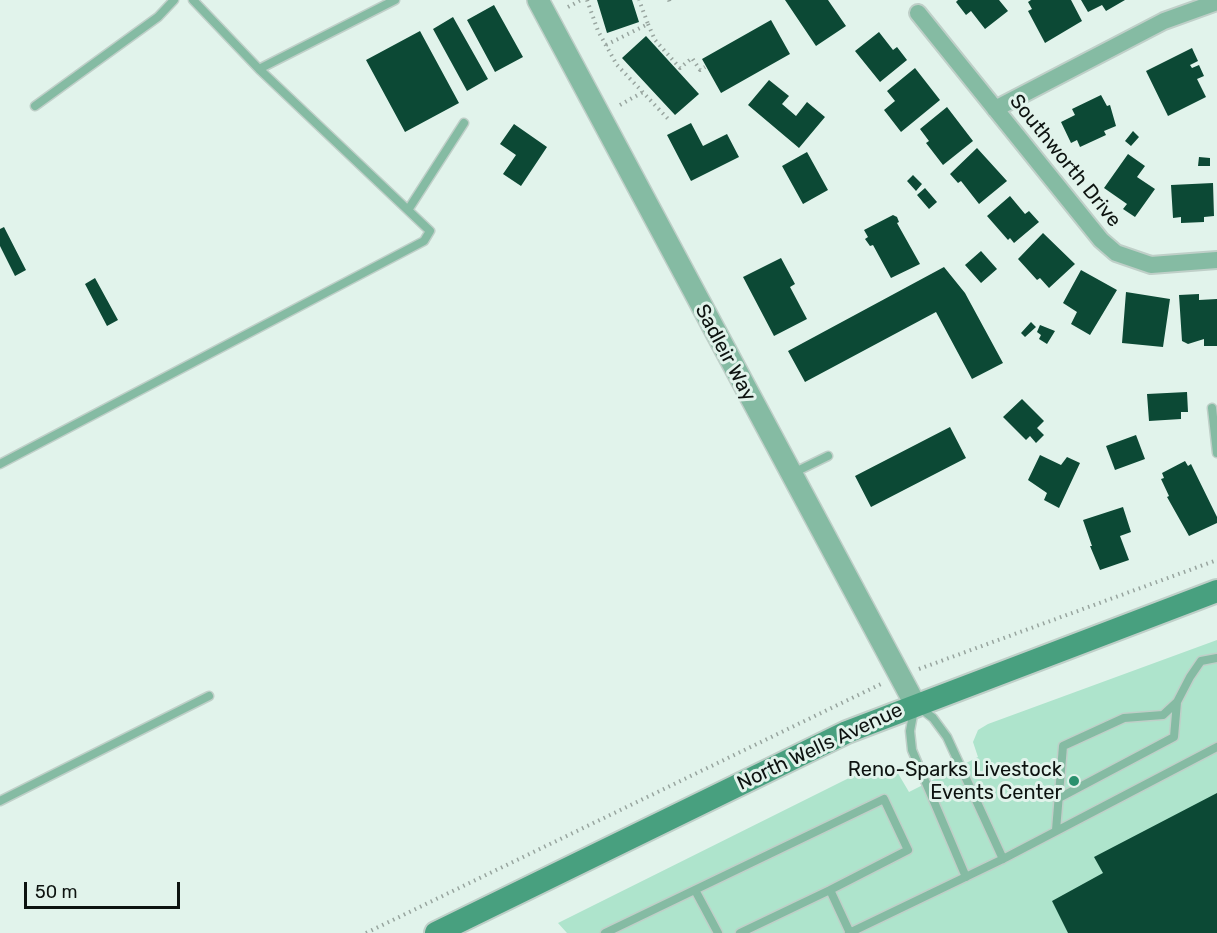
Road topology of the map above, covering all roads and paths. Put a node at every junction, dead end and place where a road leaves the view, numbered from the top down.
1 (174, 0) edge
2 (193, 0) edge
3 (395, 0) edge
4 (538, 0) edge
5 (581, 0) edge
6 (587, 0) edge
7 (638, 0) edge
8 (1217, 2) edge
9 (1200, 4) edge
10 (568, 7) dead end
11 (918, 13) dead end
12 (648, 24) junction
13 (606, 45) junction
14 (705, 67) dead end
15 (259, 69) junction
16 (643, 92) junction
17 (620, 105) dead end
18 (35, 106) dead end
19 (995, 109) junction
20 (670, 120) dead end
21 (464, 123) dead end
22 (408, 210) junction
23 (1217, 260) edge
24 (1212, 408) dead end
25 (1217, 453) edge
26 (828, 456) dead end
27 (0, 464) edge
28 (790, 474) junction
29 (1217, 591) edge
30 (1217, 658) edge
31 (209, 696) dead end
32 (1178, 702) junction
33 (915, 704) junction
34 (1217, 747) edge
35 (1059, 798) junction
36 (0, 801) edge
37 (1056, 830) junction
38 (1003, 859) junction
39 (966, 877) junction
40 (695, 890) junction
41 (830, 890) junction
42 (436, 933) edge
43 (605, 933) edge
44 (718, 933) edge
45 (740, 933) edge
46 (850, 933) edge

1 - 18 lane
2 - 15 lane
3 - 15 lane
4 - 28 street, Sadleir Way
5 - 10 path
6 - 13 path
7 - 12 path
8 - 9 street
9 - 19 street
11 - 19 street, Southworth Drive
12 - 13 path
12 - 14 path
13 - 16 path
15 - 22 lane
16 - 17 path
16 - 20 path
19 - 23 street, Southworth Drive
21 - 22 lane
22 - 27 lane
24 - 25 lane
26 - 28 lane
28 - 33 street, Sadleir Way
29 - 33 main road, North Wells Avenue
30 - 32 lane
31 - 36 lane
32 - 35 lane
32 - 35 lane
33 - 38 lane
33 - 39 lane
33 - 42 main road, North Wells Avenue
34 - 37 lane
35 - 37 lane
37 - 38 lane
38 - 39 lane
39 - 46 lane
40 - 41 lane
40 - 43 lane
40 - 44 lane
41 - 45 lane
41 - 46 lane

